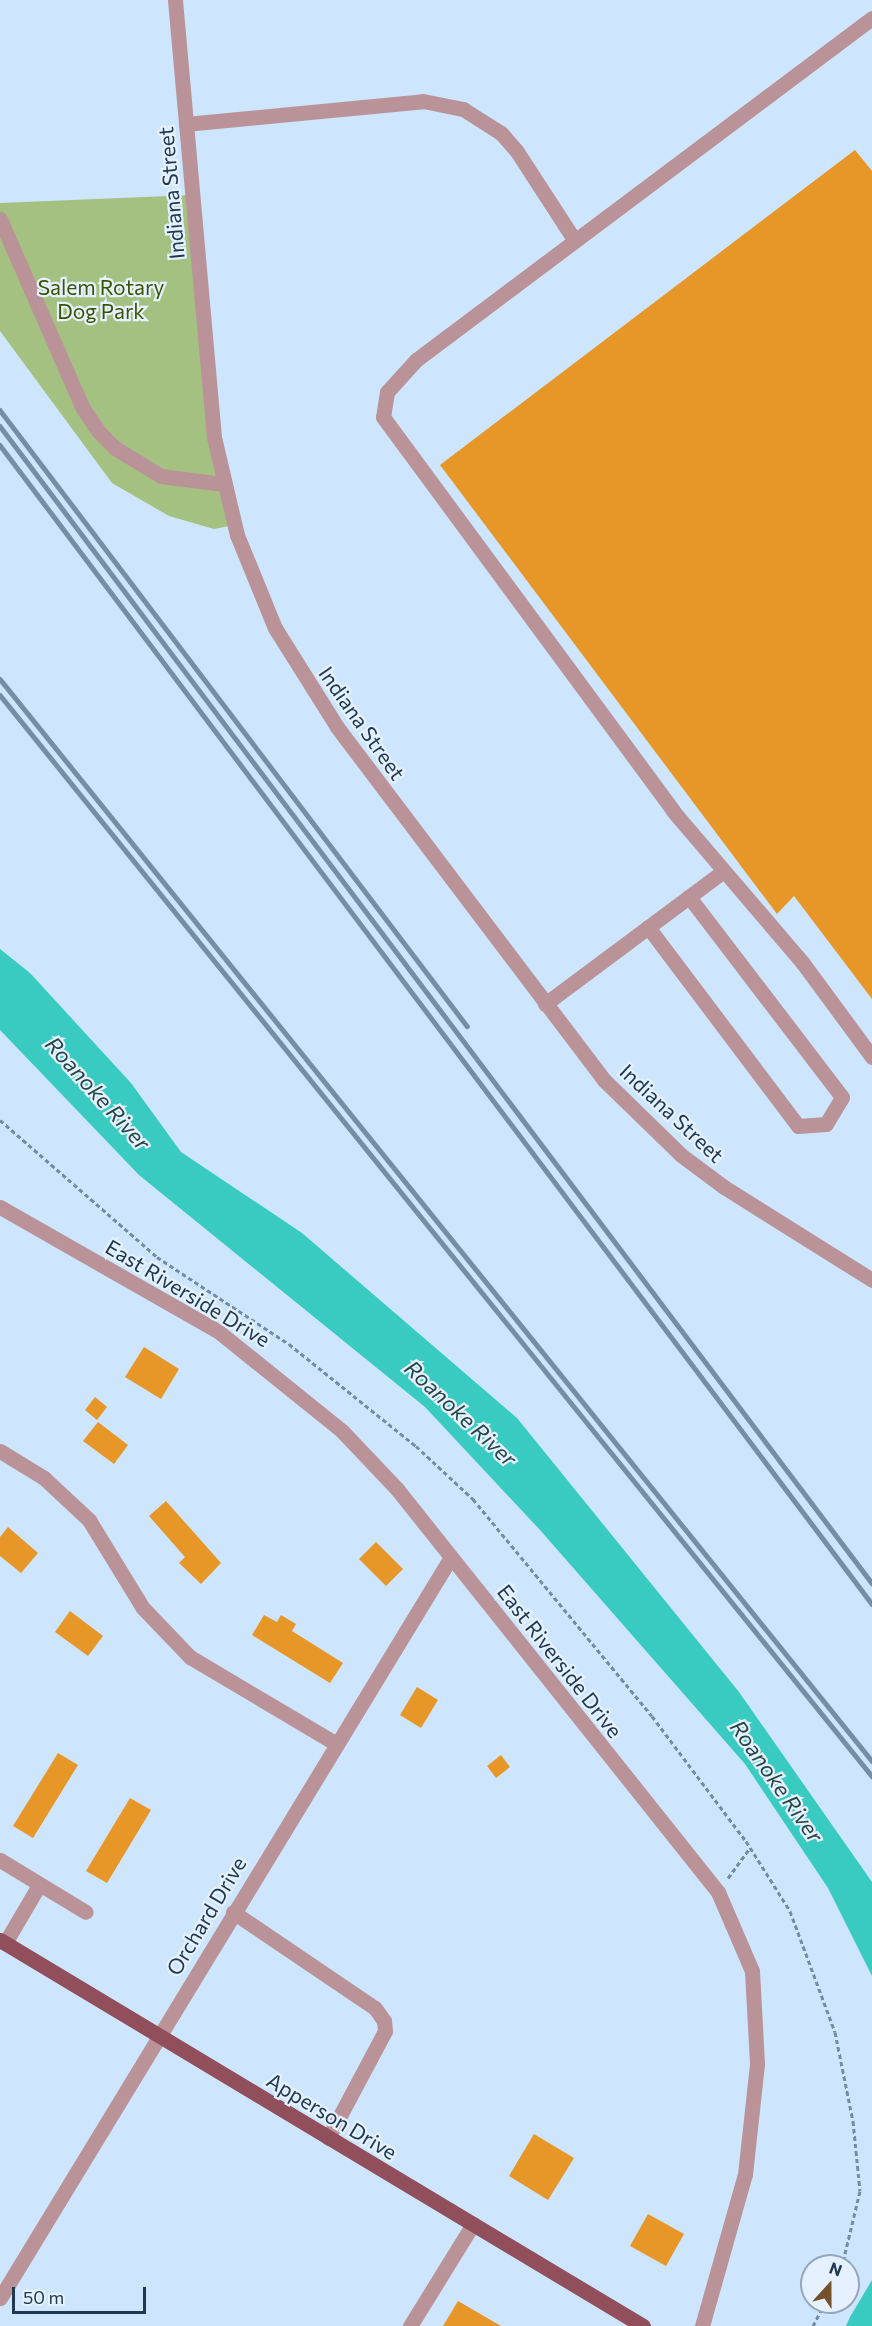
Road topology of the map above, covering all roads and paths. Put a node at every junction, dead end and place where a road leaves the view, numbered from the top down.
1 (175, 0) edge
2 (872, 18) edge
3 (186, 124) junction
4 (0, 219) edge
5 (575, 241) junction
6 (223, 484) junction
7 (722, 872) junction
8 (689, 897) junction
9 (648, 927) junction
10 (545, 1004) junction
11 (872, 1057) edge
12 (0, 1207) edge
13 (872, 1280) edge
14 (0, 1452) edge
15 (451, 1557) junction
16 (335, 1743) junction
17 (750, 1848) dead end
18 (0, 1860) edge
19 (39, 1885) junction
20 (718, 1892) junction
21 (233, 1911) junction
22 (86, 1912) dead end
23 (3, 1941) edge
24 (158, 2035) junction
25 (328, 2138) junction
26 (473, 2224) junction
27 (0, 2298) edge
28 (410, 2326) edge
29 (643, 2326) edge
30 (702, 2326) edge

1 - 3 street, Indiana Street
2 - 5 street
3 - 5 street
3 - 6 street, Indiana Street
4 - 6 street
5 - 7 street
6 - 10 street, Indiana Street
7 - 8 street
7 - 11 street
8 - 9 street
8 - 9 street
9 - 10 street
10 - 13 street, Indiana Street
12 - 15 street, East Riverside Drive
14 - 16 street
15 - 16 street, Orchard Drive
15 - 20 street, East Riverside Drive
16 - 21 street, Orchard Drive
17 - 20 path
18 - 19 street
19 - 22 street
19 - 23 street
20 - 30 street, East Riverside Drive
21 - 24 street, Orchard Drive
21 - 25 street
23 - 24 main road, Apperson Drive
24 - 25 main road, Apperson Drive
24 - 27 street, Orchard Drive
25 - 26 main road, Apperson Drive
26 - 28 street
26 - 29 main road, Apperson Drive

